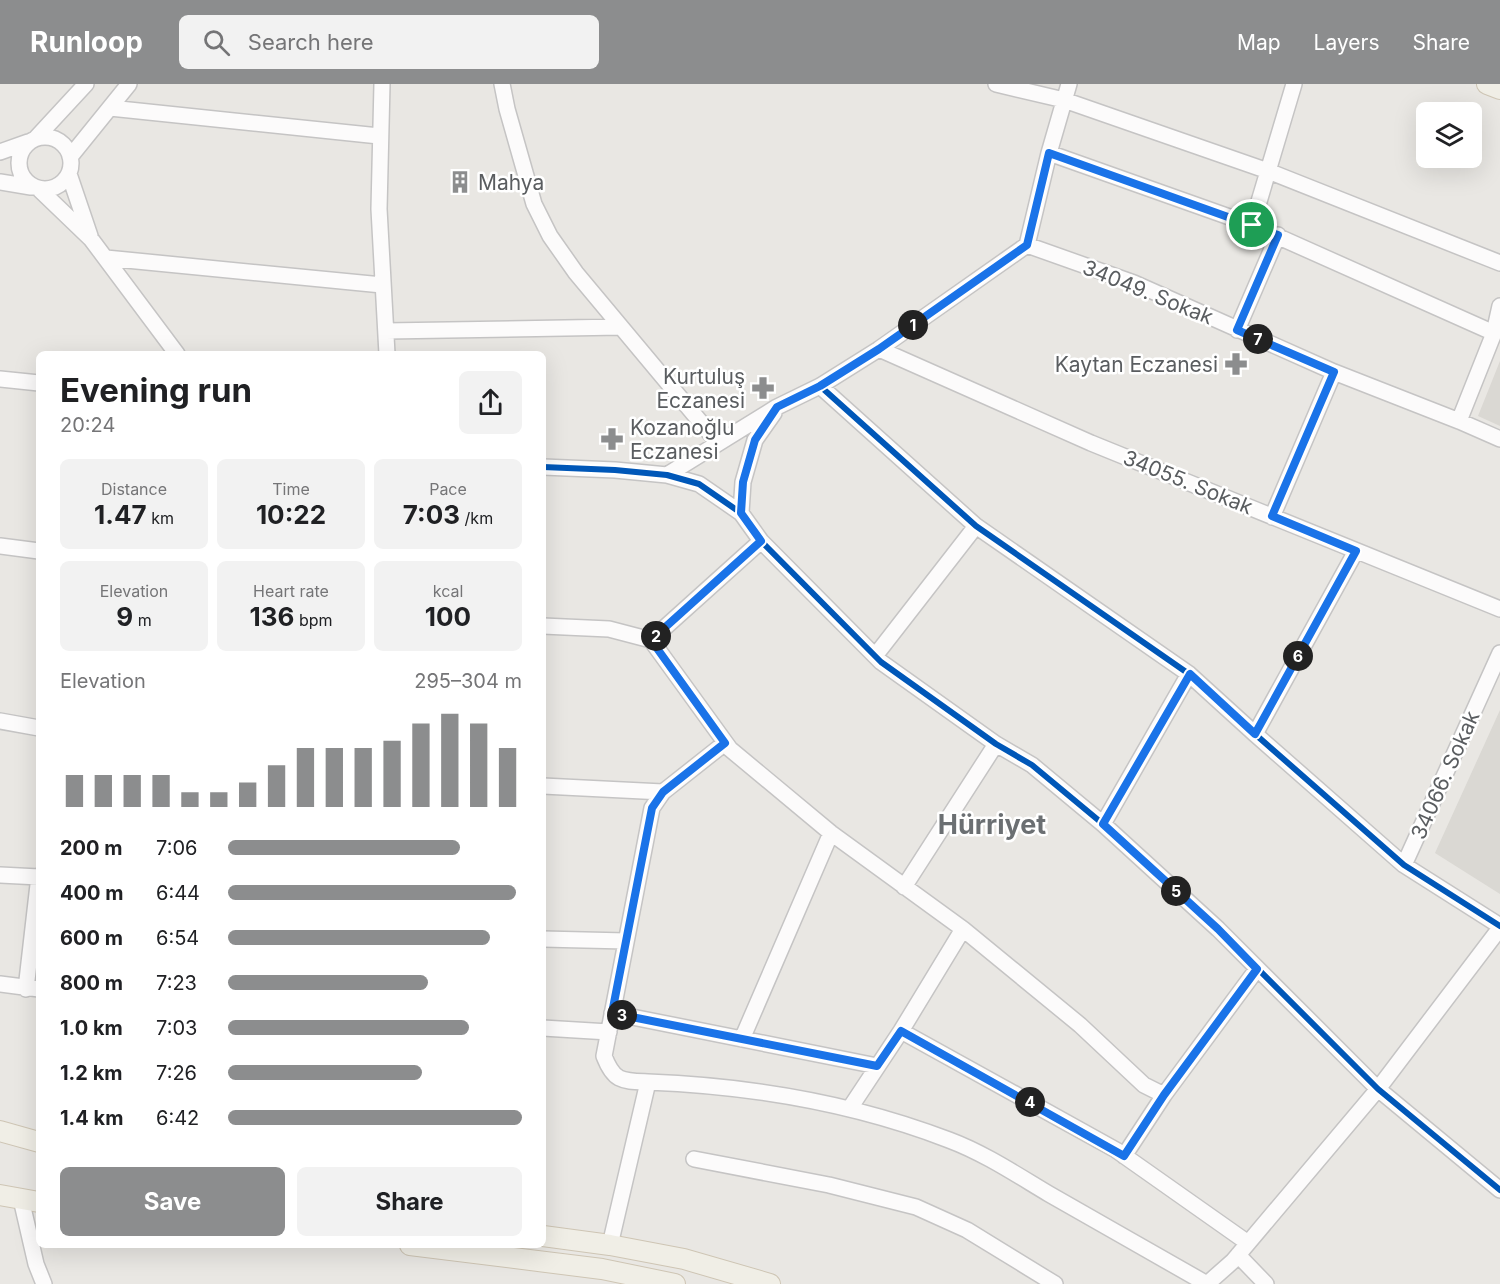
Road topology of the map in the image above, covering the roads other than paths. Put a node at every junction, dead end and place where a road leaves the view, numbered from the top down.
1 (86, 84) edge
2 (129, 84) edge
3 (382, 84) edge
4 (502, 84) edge
5 (996, 84) edge
6 (1069, 84) edge
7 (1294, 84) edge
8 (1487, 84) edge
9 (1500, 89) edge
10 (1064, 100) junction
11 (110, 108) junction
12 (380, 136) junction
13 (32, 140) junction
14 (0, 152) edge
15 (1049, 153) junction
16 (70, 157) junction
17 (1268, 171) junction
18 (69, 174) junction
19 (0, 182) edge
20 (36, 188) junction
21 (1252, 225) junction
22 (1278, 235) junction
23 (91, 239) junction
24 (1027, 245) junction
25 (106, 258) junction
26 (1500, 263) edge
27 (382, 285) junction
28 (1500, 306) edge
29 (621, 327) junction
30 (1237, 330) junction
31 (386, 331) junction
32 (1494, 333) junction
33 (879, 349) junction
34 (175, 351) edge
35 (387, 351) edge
36 (1334, 372) junction
37 (0, 379) edge
38 (36, 383) edge
39 (820, 386) junction
40 (777, 407) junction
41 (1459, 421) junction
42 (1500, 439) edge
43 (718, 443) junction
44 (546, 467) edge
45 (667, 475) junction
46 (741, 513) junction
47 (1272, 516) junction
48 (976, 526) junction
49 (761, 541) junction
50 (0, 546) edge
51 (36, 551) edge
52 (1356, 551) junction
53 (1500, 609) edge
54 (546, 626) edge
55 (651, 640) junction
56 (1500, 653) edge
57 (875, 656) junction
58 (1190, 674) junction
59 (0, 721) edge
60 (36, 727) edge
61 (1255, 734) junction
62 (725, 743) junction
63 (996, 744) junction
64 (546, 786) edge
65 (663, 792) junction
66 (1103, 824) junction
67 (831, 833) junction
68 (1404, 865) junction
69 (0, 875) edge
70 (36, 877) edge
71 (904, 887) junction
72 (1500, 927) edge
73 (963, 929) junction
74 (36, 933) edge
75 (546, 939) edge
76 (626, 941) junction
77 (1257, 969) junction
78 (0, 984) edge
79 (33, 989) edge
80 (612, 1013) junction
81 (546, 1028) edge
82 (901, 1031) junction
83 (609, 1032) junction
84 (742, 1039) junction
85 (877, 1066) junction
86 (648, 1082) junction
87 (1378, 1089) junction
88 (1164, 1095) junction
89 (850, 1108) junction
90 (0, 1131) edge
91 (36, 1141) edge
92 (1124, 1156) junction
93 (694, 1159) dead end
94 (1500, 1190) edge
95 (0, 1196) edge
96 (30, 1200) edge
97 (546, 1236) edge
98 (1248, 1243) junction
99 (610, 1245) junction
100 (434, 1248) edge
101 (1238, 1255) junction
102 (44, 1284) edge
103 (675, 1284) edge
104 (770, 1284) edge
105 (1055, 1284) edge
106 (1207, 1284) edge
107 (1266, 1284) edge

1 - 13 street
2 - 11 street
3 - 12 street
4 - 29 street
5 - 10 street
6 - 10 street
7 - 17 street
8 - 9 main road
10 - 15 street
10 - 17 street
11 - 12 street
11 - 16 street
12 - 27 street
13 - 14 street
13 - 16 street
13 - 20 street
15 - 21 street
15 - 24 street
16 - 18 street
17 - 21 street
17 - 26 street
18 - 20 street
18 - 23 street
19 - 20 street
20 - 23 street
21 - 22 street
22 - 30 street
22 - 32 street
23 - 25 street
24 - 30 street, 34049. Sokak
24 - 33 street
25 - 27 street
25 - 34 street
27 - 31 street
28 - 32 street
29 - 31 street
29 - 43 street
30 - 36 street, 34049. Sokak
31 - 35 street
32 - 41 street
33 - 39 street
33 - 47 street, 34055. Sokak
36 - 41 street, 34049. Sokak
36 - 47 street
37 - 38 street
39 - 40 street
39 - 48 street
40 - 43 street
40 - 46 street
41 - 42 street, 34049. Sokak
43 - 45 street
44 - 45 street
45 - 46 street
46 - 49 street
47 - 52 street, 34055. Sokak
48 - 57 street
48 - 58 street
49 - 55 street
49 - 57 street
50 - 51 street
52 - 53 street, 34055. Sokak
52 - 61 street
54 - 55 street
55 - 62 street
56 - 68 street, 34066. Sokak
57 - 63 street
58 - 61 street
58 - 66 street
59 - 60 street
61 - 68 street
62 - 65 street
62 - 67 street
63 - 66 street
63 - 71 street
64 - 65 street
65 - 76 street
66 - 77 street
67 - 71 street
67 - 84 street
68 - 72 street
69 - 70 street
71 - 73 street
72 - 87 street
73 - 82 street
73 - 88 street
74 - 79 street
75 - 76 street
76 - 80 street
77 - 87 street
77 - 88 street
78 - 79 street
80 - 83 street
80 - 84 street
81 - 83 street
82 - 85 street
82 - 92 street
83 - 86 street
84 - 85 street
85 - 89 street
86 - 89 street
86 - 99 street
87 - 94 street
87 - 98 street
88 - 92 street
89 - 106 street
90 - 91 main road
92 - 98 street
93 - 105 street
95 - 96 main road
96 - 102 street
97 - 99 main road
98 - 101 street
99 - 104 main road
100 - 103 main road
101 - 106 street
101 - 107 street

